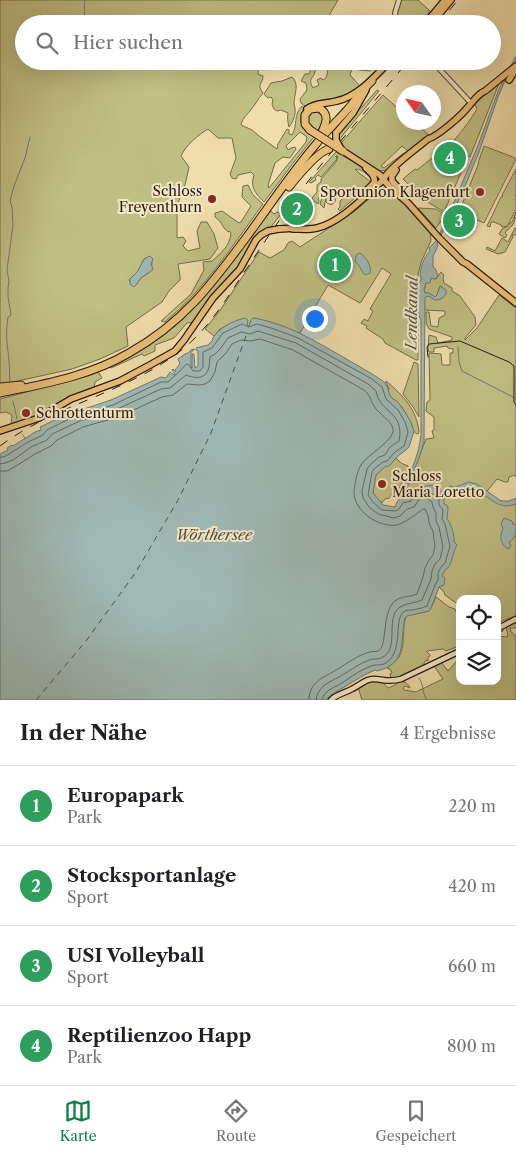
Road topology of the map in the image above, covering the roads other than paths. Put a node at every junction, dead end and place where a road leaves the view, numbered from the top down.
1 (399, 0) edge
2 (445, 0) edge
3 (451, 0) edge
4 (396, 15) edge
5 (432, 15) edge
6 (438, 15) edge
7 (516, 67) edge
8 (382, 70) edge
9 (382, 70) edge
10 (440, 70) edge
11 (510, 72) junction
12 (372, 81) junction
13 (362, 89) junction
14 (471, 103) junction
15 (310, 131) junction
16 (322, 132) junction
17 (431, 139) junction
18 (343, 152) junction
19 (406, 158) junction
20 (369, 168) junction
21 (396, 170) junction
22 (383, 179) junction
23 (394, 190) junction
24 (358, 198) junction
25 (408, 200) junction
26 (355, 205) junction
27 (267, 208) junction
28 (293, 229) junction
29 (434, 230) junction
30 (516, 303) edge
31 (101, 364) junction
32 (0, 392) edge
33 (0, 431) edge
34 (516, 619) edge
35 (501, 627) edge
36 (456, 653) edge
37 (331, 700) edge

1 - 4 street
2 - 5 main road
3 - 6 main road
7 - 11 main road
7 - 11 main road
8 - 12 main road
9 - 13 main road
10 - 14 street
11 - 14 main road
12 - 18 main road, bridge
12 - 27 highway
13 - 15 main road
13 - 16 highway
14 - 17 main road
15 - 16 highway
15 - 18 highway, bridge
16 - 27 highway
17 - 19 main road
17 - 21 main road
18 - 20 main road
18 - 27 highway
19 - 20 main road
19 - 22 main road
20 - 22 main road
20 - 24 main road
21 - 22 main road
21 - 25 main road
22 - 23 main road
22 - 24 main road
22 - 25 main road
22 - 26 main road
23 - 26 main road
23 - 29 main road
24 - 28 main road
25 - 29 main road
26 - 28 main road
27 - 31 highway
28 - 33 main road, bridge
29 - 30 main road
31 - 32 highway
31 - 32 highway
34 - 35 main road
36 - 37 main road

